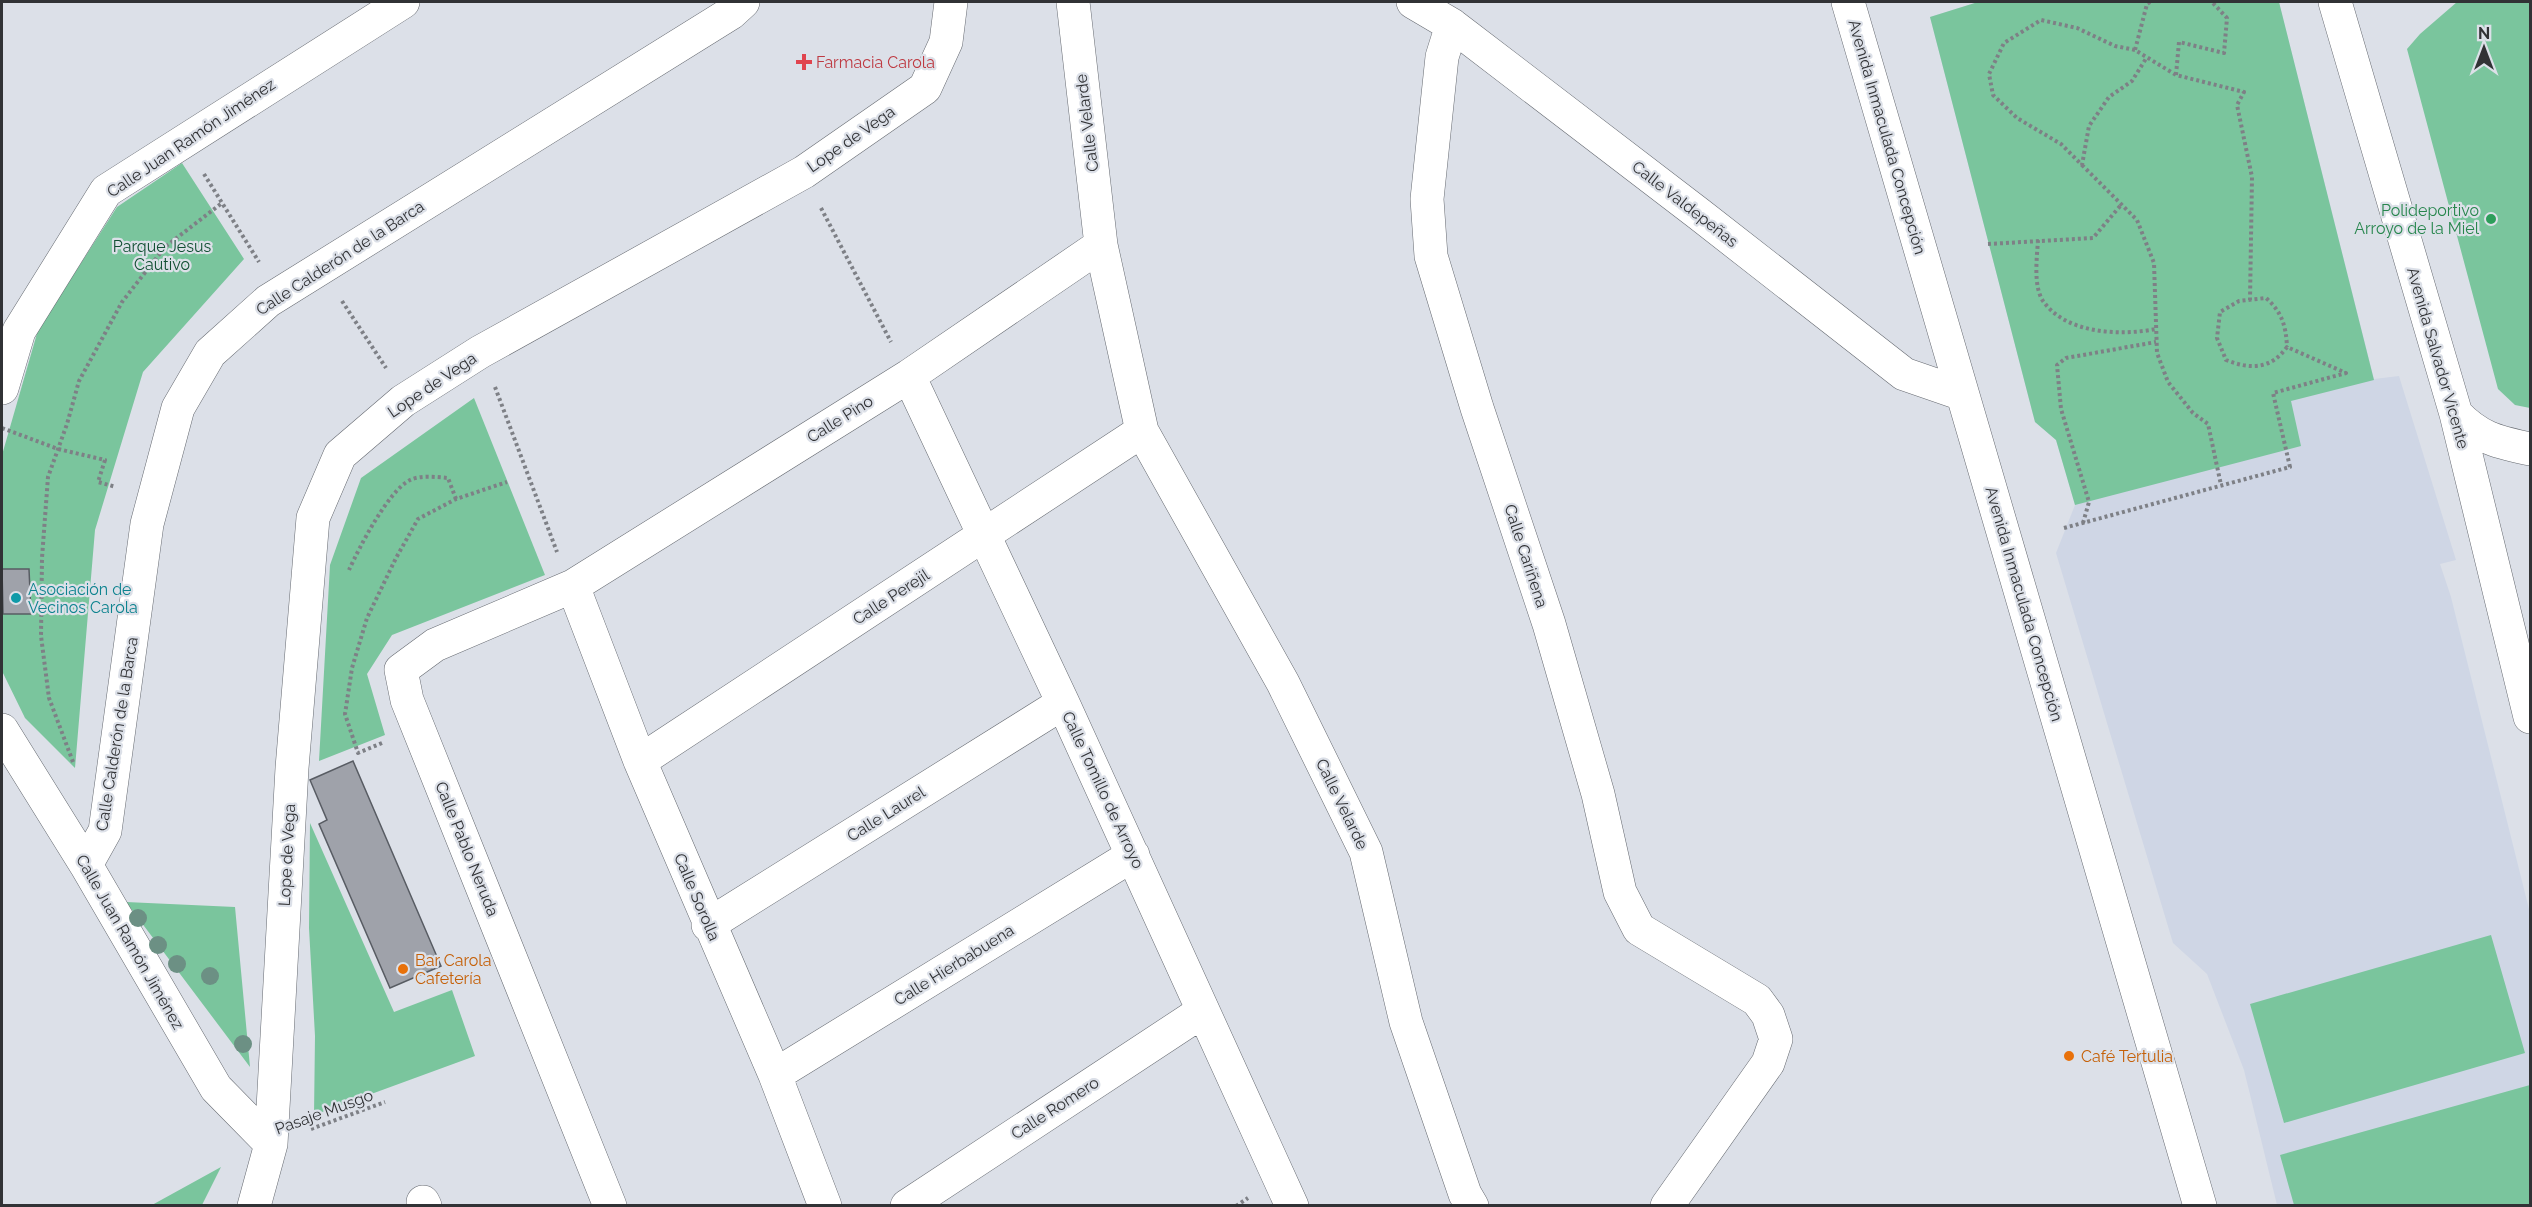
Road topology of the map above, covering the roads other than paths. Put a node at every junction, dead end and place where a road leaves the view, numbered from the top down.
1 (403, 2) edge
2 (743, 2) edge
3 (951, 2) edge
4 (1073, 2) edge
5 (1413, 2) edge
6 (1848, 2) edge
7 (2341, 5) edge
8 (1452, 25) junction
9 (1101, 245) junction
10 (909, 376) junction
11 (2, 388) edge
12 (1962, 394) junction
13 (2456, 414) junction
14 (1142, 431) junction
15 (2530, 449) edge
16 (985, 536) junction
17 (573, 586) junction
18 (1063, 703) junction
19 (2529, 706) edge
20 (2, 730) edge
21 (640, 761) junction
22 (1133, 855) junction
23 (86, 865) junction
24 (708, 925) junction
25 (1203, 1011) junction
26 (775, 1075) junction
27 (271, 1144) junction
28 (255, 1206) edge
29 (610, 1206) edge
30 (825, 1206) edge
31 (907, 1206) edge
32 (1292, 1206) edge
33 (1472, 1206) edge
34 (1667, 1206) edge
35 (2200, 1206) edge

1 - 11 street, Calle Juan Ramón Jiménez
2 - 23 street, Calle Calderón de la Barca
3 - 27 street, Lope de Vega
4 - 9 street, Calle Velarde
5 - 8 street, Calle Valdepeñas
6 - 12 street, Avenida Inmaculada Concepción
7 - 13 street, Avenida Salvador Vicente
8 - 12 street, Calle Valdepeñas
8 - 34 street, Calle Cariñena
9 - 10 street, Calle Pino
9 - 14 street, Calle Velarde
10 - 16 street, Calle Tomillo de Arroyo
10 - 17 street, Calle Pino
12 - 35 street, Avenida Inmaculada Concepción
13 - 15 street
13 - 19 street, Avenida Salvador Vicente
14 - 16 street, Calle Perejil
14 - 33 street, Calle Velarde
16 - 18 street, Calle Tomillo de Arroyo
16 - 21 street, Calle Perejil
17 - 21 street, Calle Sorolla
17 - 29 street, Calle Pablo Neruda
18 - 22 street, Calle Tomillo de Arroyo
18 - 24 street, Calle Laurel
20 - 23 street, Calle Juan Ramón Jiménez
21 - 24 street, Calle Sorolla
22 - 25 street, Calle Tomillo de Arroyo
22 - 26 street, Calle Hierbabuena
23 - 27 street, Calle Juan Ramón Jiménez
24 - 26 street, Calle Sorolla
25 - 31 street, Calle Romero
25 - 32 street, Calle Tomillo de Arroyo
26 - 30 street, Calle Sorolla
27 - 28 street, Lope de Vega

